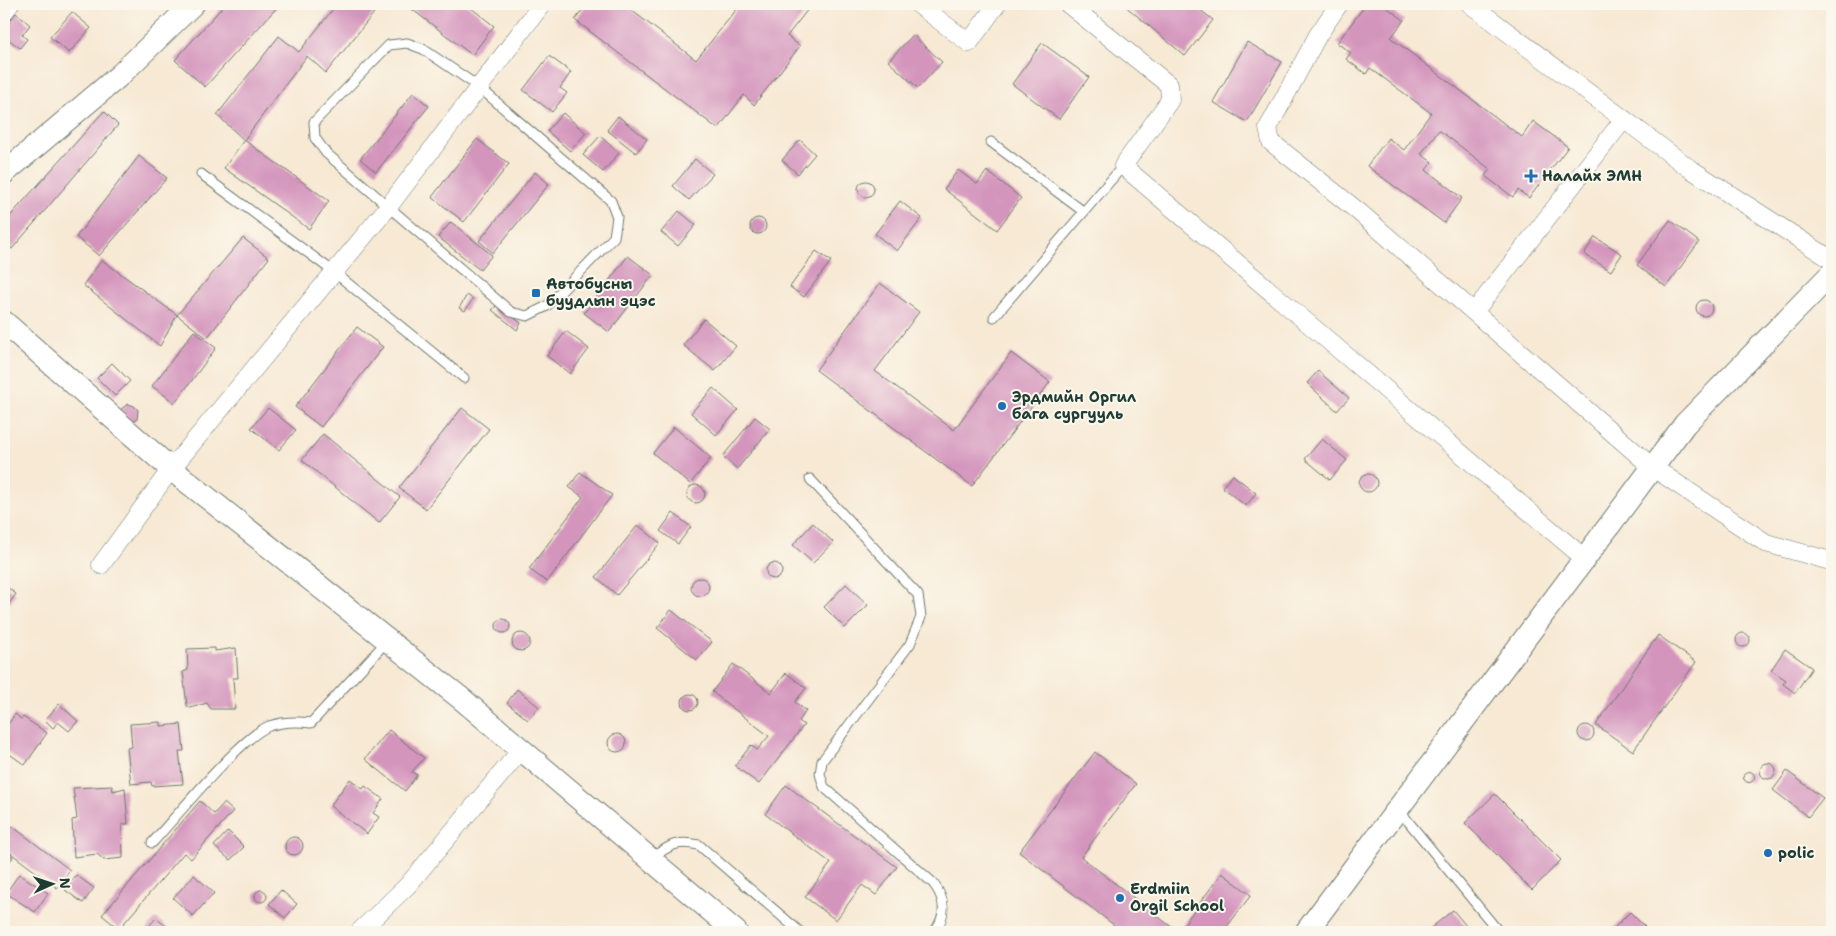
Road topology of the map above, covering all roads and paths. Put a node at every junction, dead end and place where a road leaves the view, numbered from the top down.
1 (10, 4) edge
2 (193, 4) edge
3 (542, 4) edge
4 (918, 4) edge
5 (997, 4) edge
6 (1068, 4) edge
7 (1339, 4) edge
8 (1470, 4) edge
9 (4, 12) edge
10 (479, 87) junction
11 (1624, 118) junction
12 (991, 142) dead end
13 (1123, 166) junction
14 (4, 173) edge
15 (201, 174) dead end
16 (389, 206) junction
17 (1084, 212) junction
18 (1832, 260) edge
19 (334, 272) junction
20 (1832, 273) edge
21 (1474, 312) junction
22 (994, 318) dead end
23 (4, 322) edge
24 (464, 378) dead end
25 (1652, 467) junction
26 (170, 469) junction
27 (810, 479) dead end
28 (1584, 558) junction
29 (1832, 559) edge
30 (101, 564) dead end
31 (388, 641) junction
32 (521, 750) junction
33 (1398, 809) junction
34 (152, 843) dead end
35 (650, 859) junction
36 (359, 932) edge
37 (736, 932) edge
38 (800, 932) edge
39 (934, 932) edge
40 (1306, 932) edge
41 (1499, 932) edge

1 - 9 street
2 - 14 street
3 - 10 street
4 - 5 street
6 - 13 street
7 - 21 street
8 - 11 street
10 - 16 street
10 - 16 lane
10 - 16 lane
11 - 18 street
11 - 21 street
12 - 17 lane
13 - 17 lane
13 - 28 street
15 - 19 lane
16 - 19 street
17 - 22 lane
19 - 24 lane
19 - 26 street
20 - 25 street
21 - 25 street
23 - 26 street
25 - 28 street
25 - 29 street
26 - 30 street
26 - 31 street
27 - 39 lane
28 - 33 street
31 - 32 street
31 - 34 lane
32 - 35 street
32 - 36 street
33 - 40 street
33 - 41 lane
35 - 37 street
35 - 38 lane

